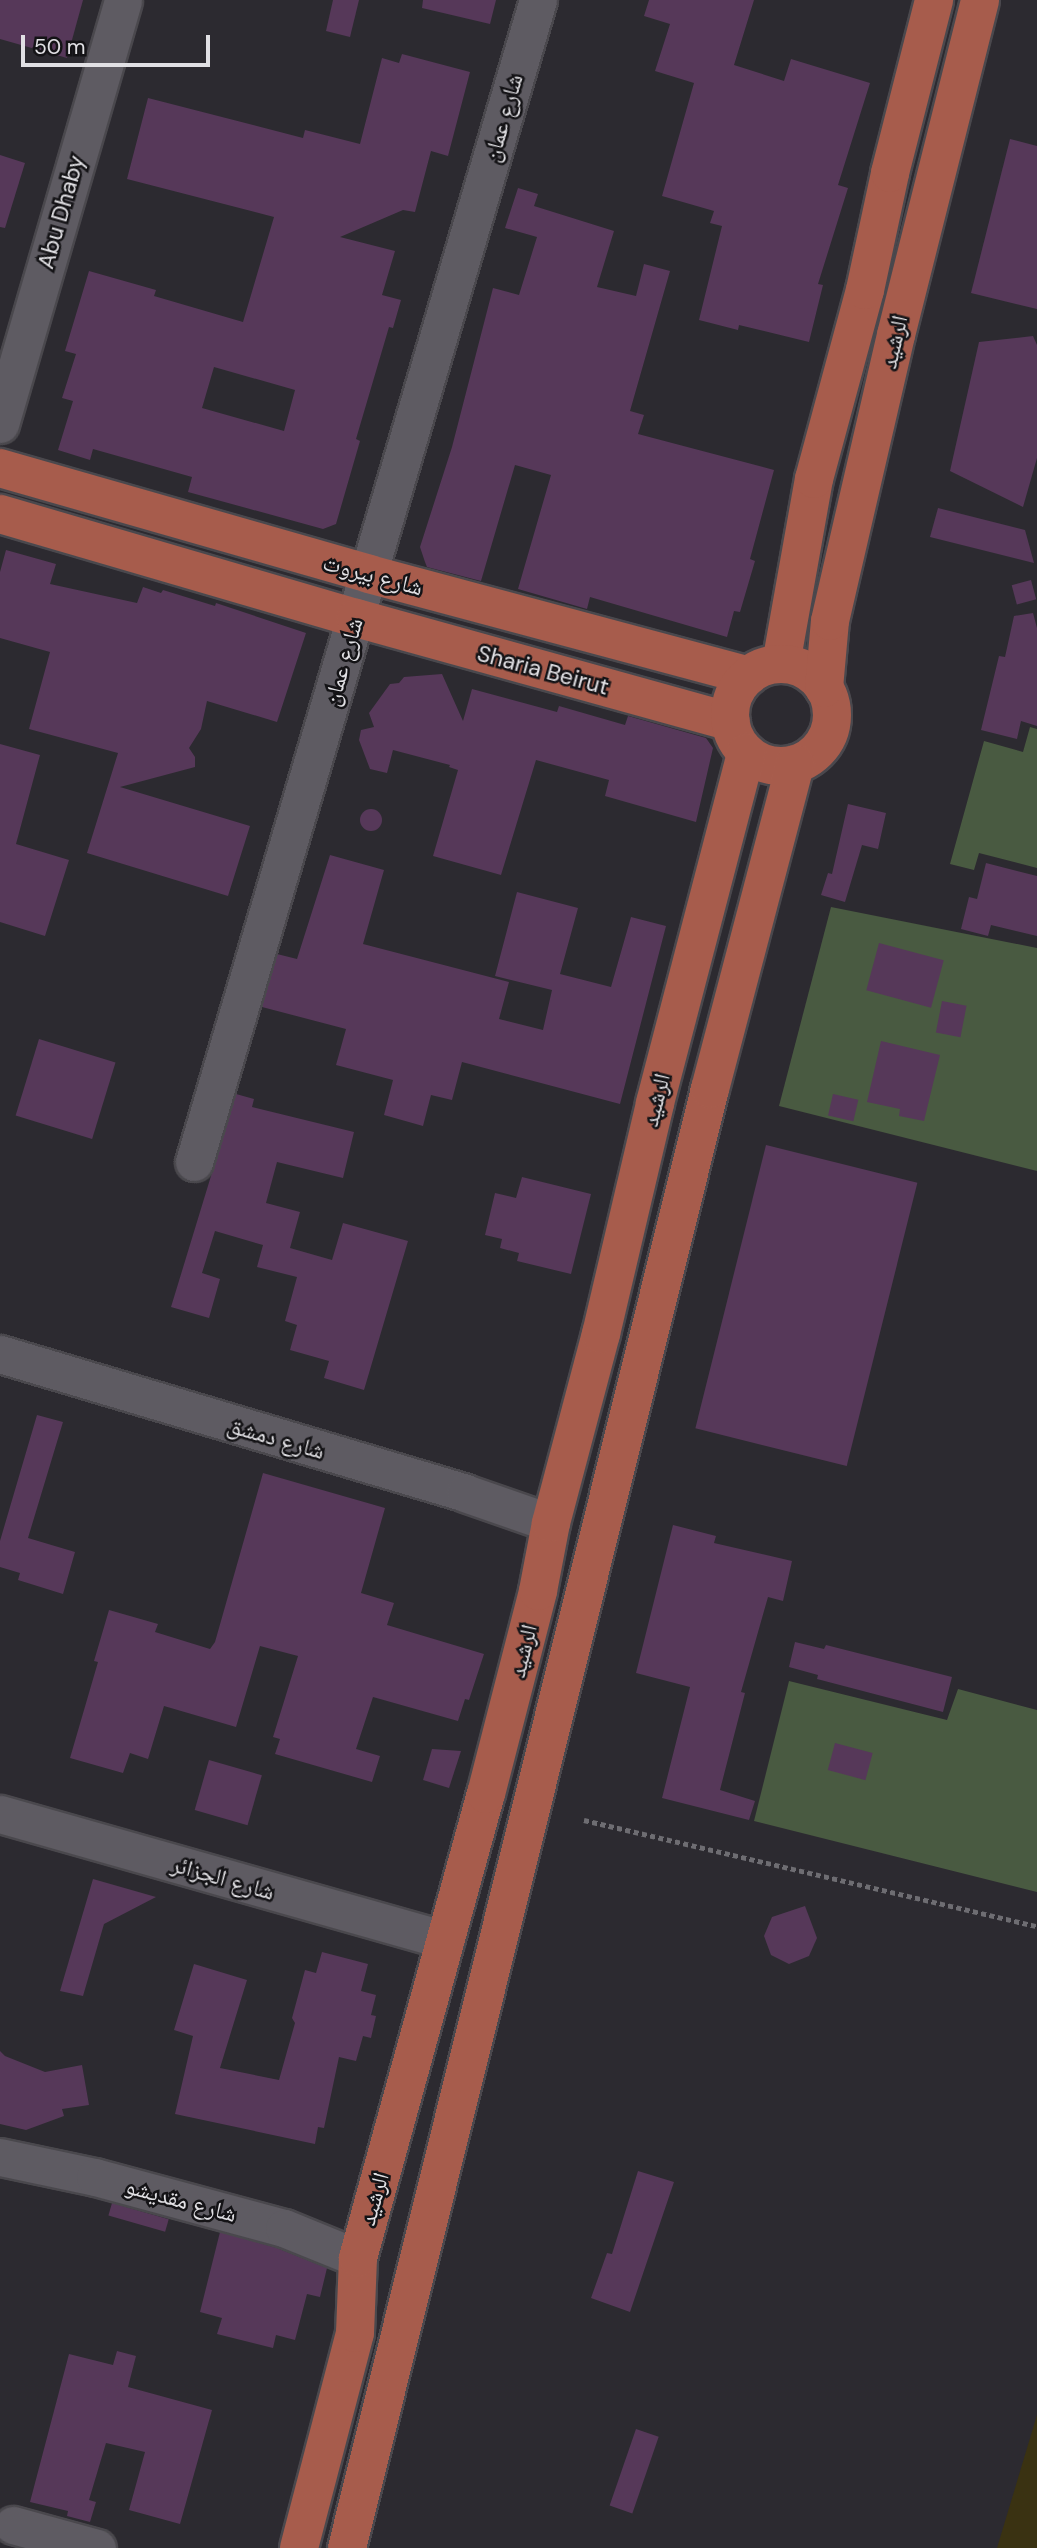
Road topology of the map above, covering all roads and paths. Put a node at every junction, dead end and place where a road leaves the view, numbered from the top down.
1 (122, 0) edge
2 (538, 0) edge
3 (934, 0) edge
4 (980, 0) edge
5 (0, 424) edge
6 (0, 468) edge
7 (0, 513) edge
8 (369, 574) junction
9 (356, 618) junction
10 (765, 670) junction
11 (824, 688) junction
12 (738, 737) junction
13 (795, 764) junction
14 (194, 1162) dead end
15 (0, 1354) edge
16 (551, 1523) junction
17 (0, 1814) edge
18 (584, 1820) dead end
19 (1037, 1926) edge
20 (446, 1940) junction
21 (0, 2157) edge
22 (358, 2259) junction
23 (13, 2525) dead end
24 (97, 2548) edge
25 (299, 2548) edge
26 (347, 2548) edge

1 - 5 street, Abu Dhaby
2 - 8 street, شارع عمان
3 - 10 main road, الرشيد
4 - 11 main road, الرشيد
6 - 8 main road, شارع بيروت
7 - 9 main road, شارع بيروت
8 - 9 street, شارع عمان
8 - 10 main road, شارع بيروت
9 - 12 main road, Sharia Beirut
9 - 14 street, شارع عمان
10 - 11 main road
10 - 12 main road
11 - 13 main road
12 - 13 main road
12 - 16 main road, الرشيد
13 - 26 main road, الرشيد
15 - 16 street, شارع دمشق
16 - 20 main road, الرشيد
17 - 20 street, شارع الجزائر
18 - 19 path
20 - 22 main road, الرشيد
21 - 22 street, شارع مقديشو
22 - 25 main road, الرشيد
23 - 24 street

